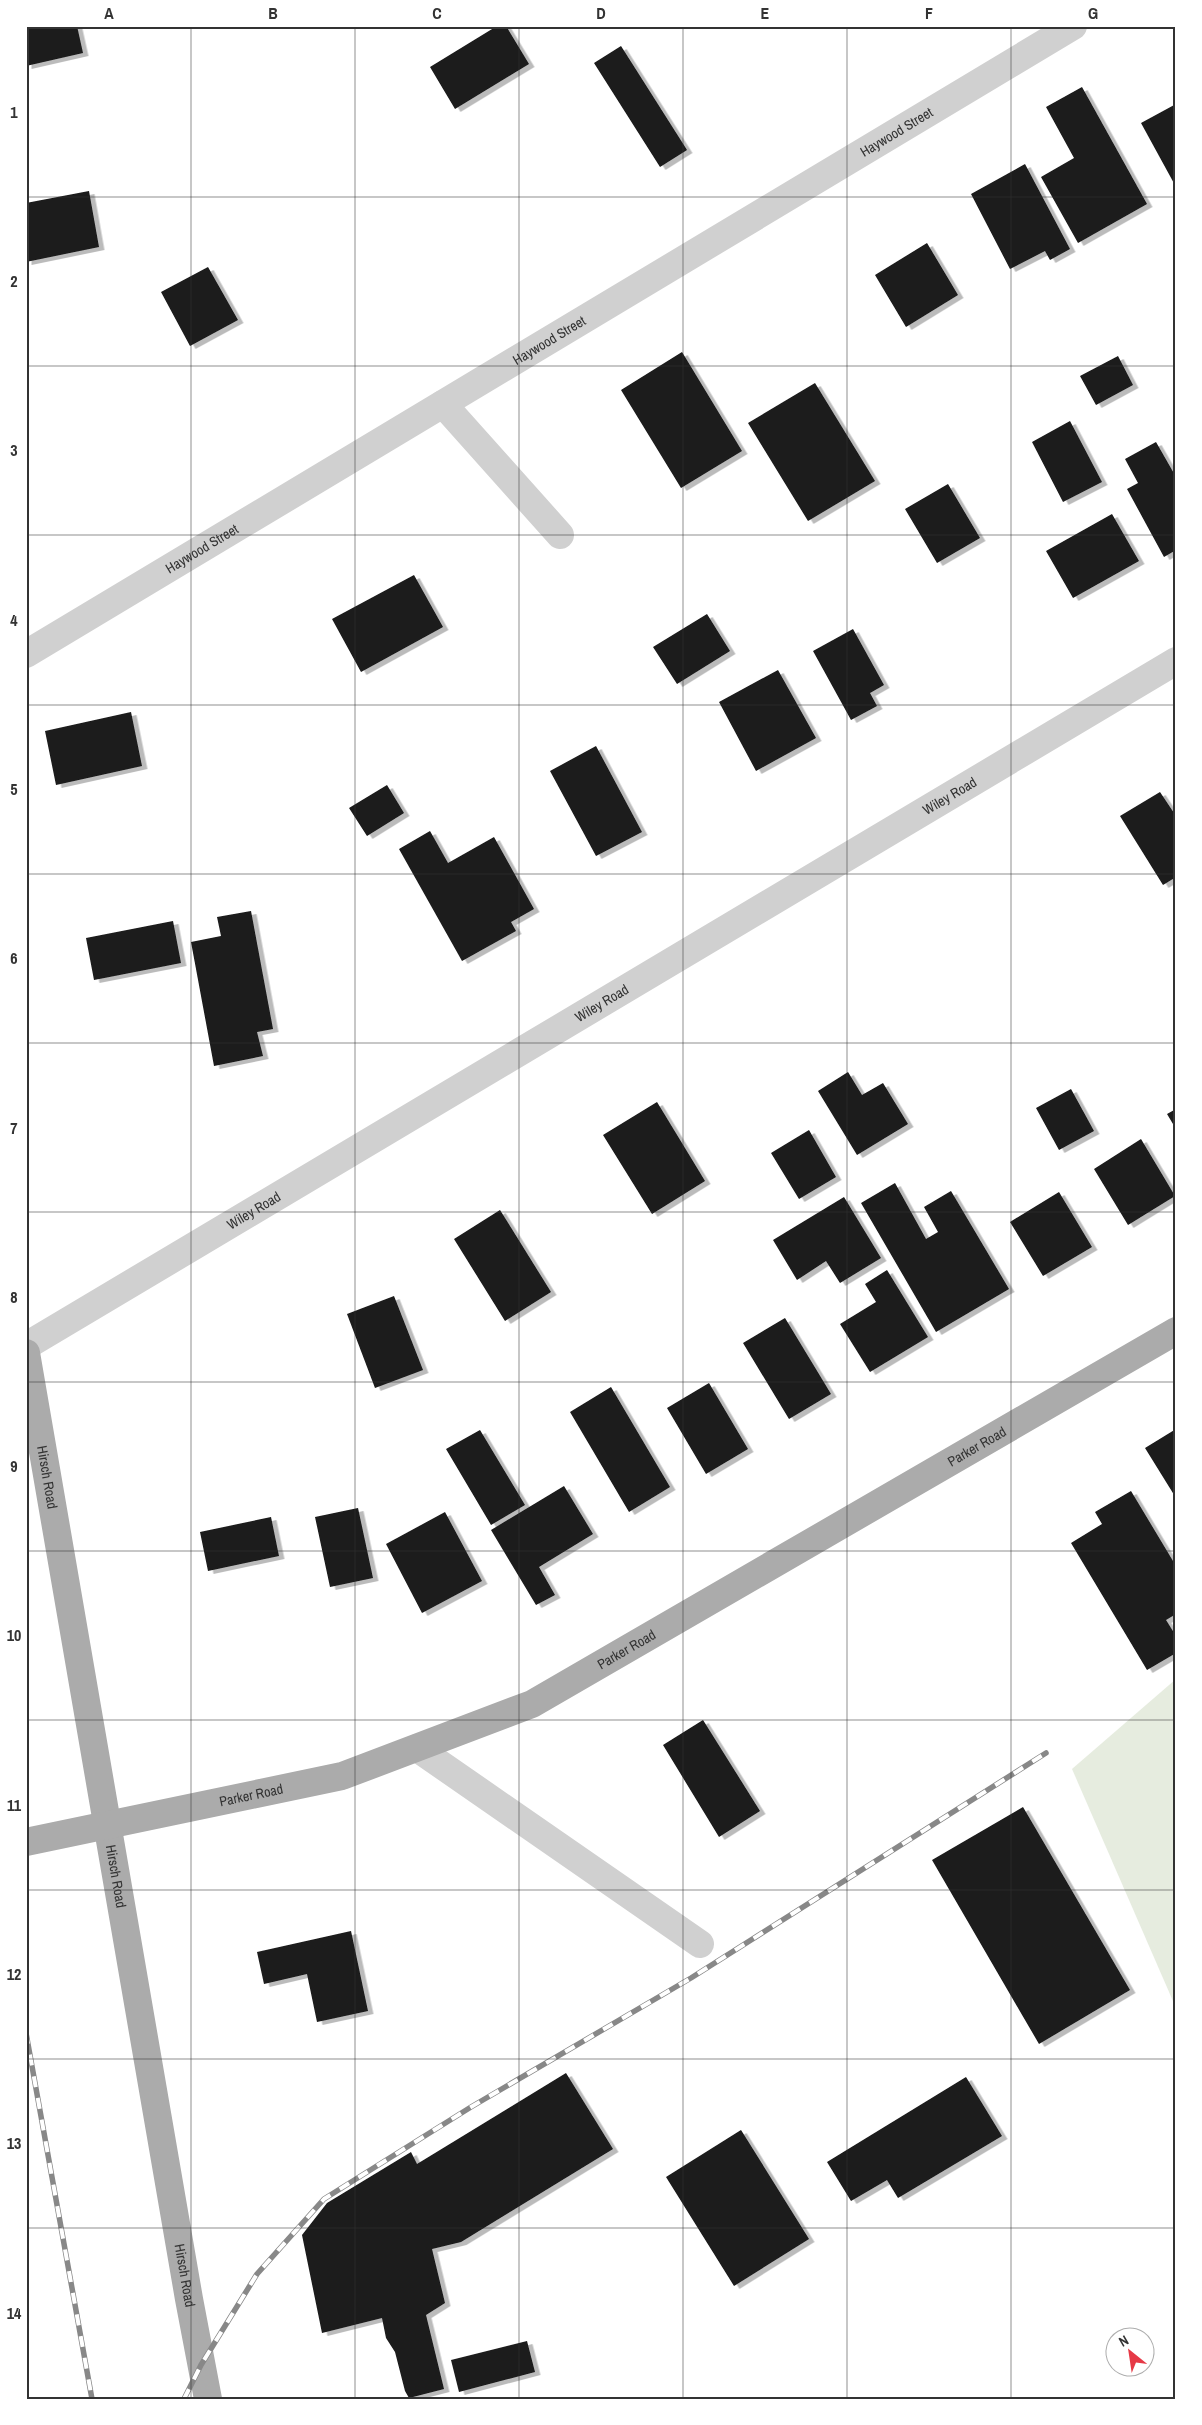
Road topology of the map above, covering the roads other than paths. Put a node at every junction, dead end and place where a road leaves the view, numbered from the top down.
1 (1073, 26) edge
2 (443, 404) junction
3 (560, 535) dead end
4 (26, 654) edge
5 (1176, 661) edge
6 (1176, 1331) edge
7 (26, 1346) edge
8 (26, 1353) edge
9 (417, 1748) junction
10 (108, 1825) junction
11 (26, 1842) edge
12 (700, 1944) dead end
13 (208, 2399) edge

1 - 2 street, Haywood Street
2 - 3 street
2 - 4 street, Haywood Street
5 - 7 street, Wiley Road
6 - 9 main road, Parker Road
8 - 10 main road, Hirsch Road
9 - 10 main road, Parker Road
9 - 12 street
10 - 11 main road, Parker Road
10 - 13 main road, Hirsch Road

